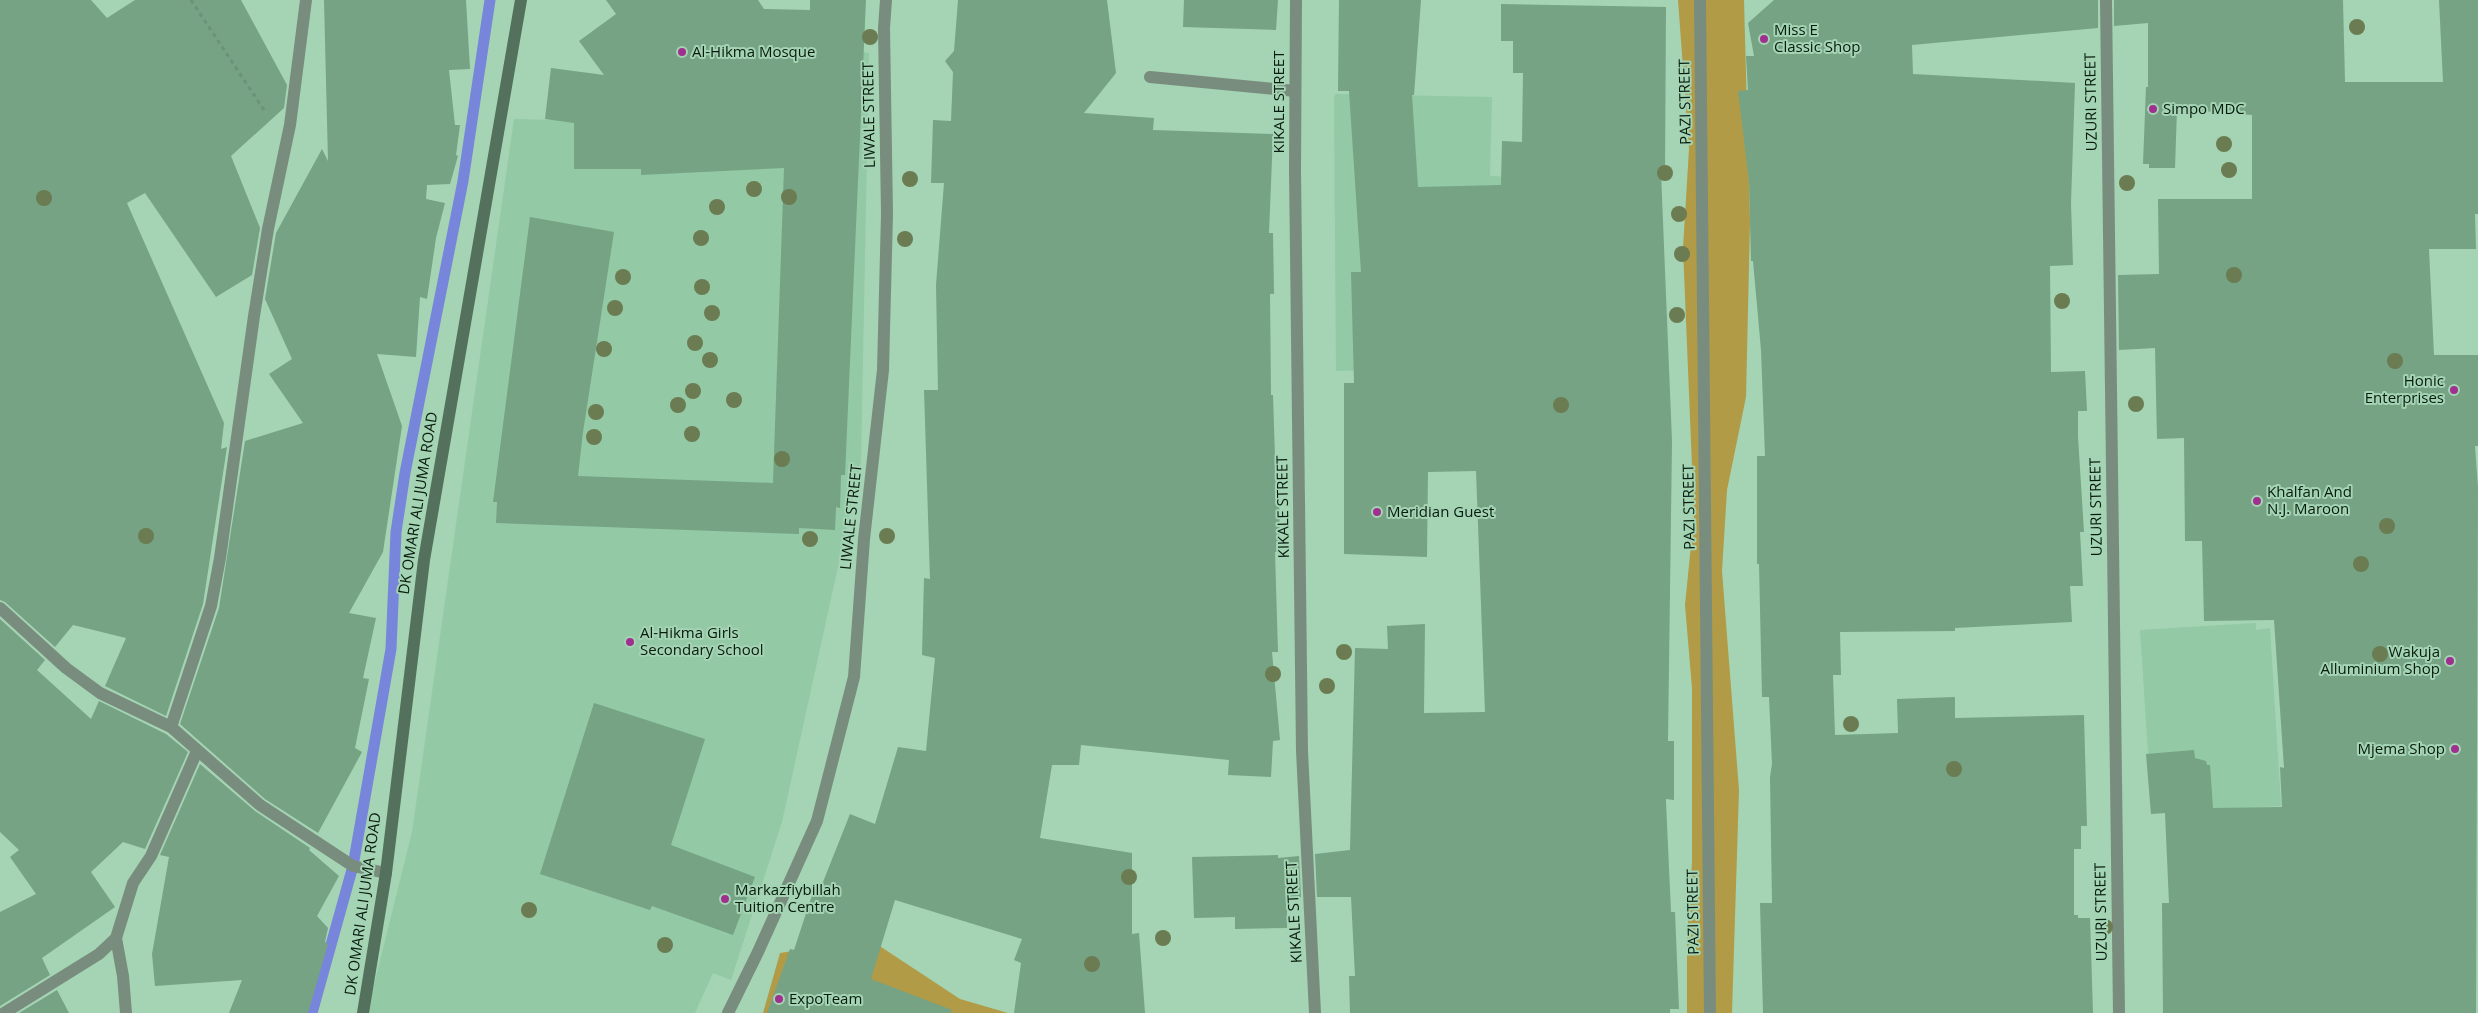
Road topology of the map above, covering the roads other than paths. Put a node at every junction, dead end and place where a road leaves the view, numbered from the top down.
1 (306, 0) edge
2 (521, 0) edge
3 (886, 0) edge
4 (1296, 0) edge
5 (1700, 0) edge
6 (2106, 0) edge
7 (1150, 77) dead end
8 (1295, 91) junction
9 (0, 608) edge
10 (171, 727) junction
11 (197, 751) junction
12 (386, 873) junction
13 (116, 938) junction
14 (4, 1013) edge
15 (126, 1013) edge
16 (363, 1013) edge
17 (728, 1013) edge
18 (1315, 1013) edge
19 (1710, 1013) edge
20 (2119, 1013) edge

1 - 10 street
2 - 12 street, DK OMARI ALI JUMA ROAD
3 - 17 street, LIWALE STREET
4 - 8 street, KIKALE STREET
5 - 19 street, PAZI STREET
6 - 20 street, UZURI STREET
7 - 8 street
8 - 18 street, KIKALE STREET
9 - 10 street
10 - 11 street
11 - 12 street
11 - 13 street
12 - 16 street, DK OMARI ALI JUMA ROAD
13 - 14 street
13 - 15 street

